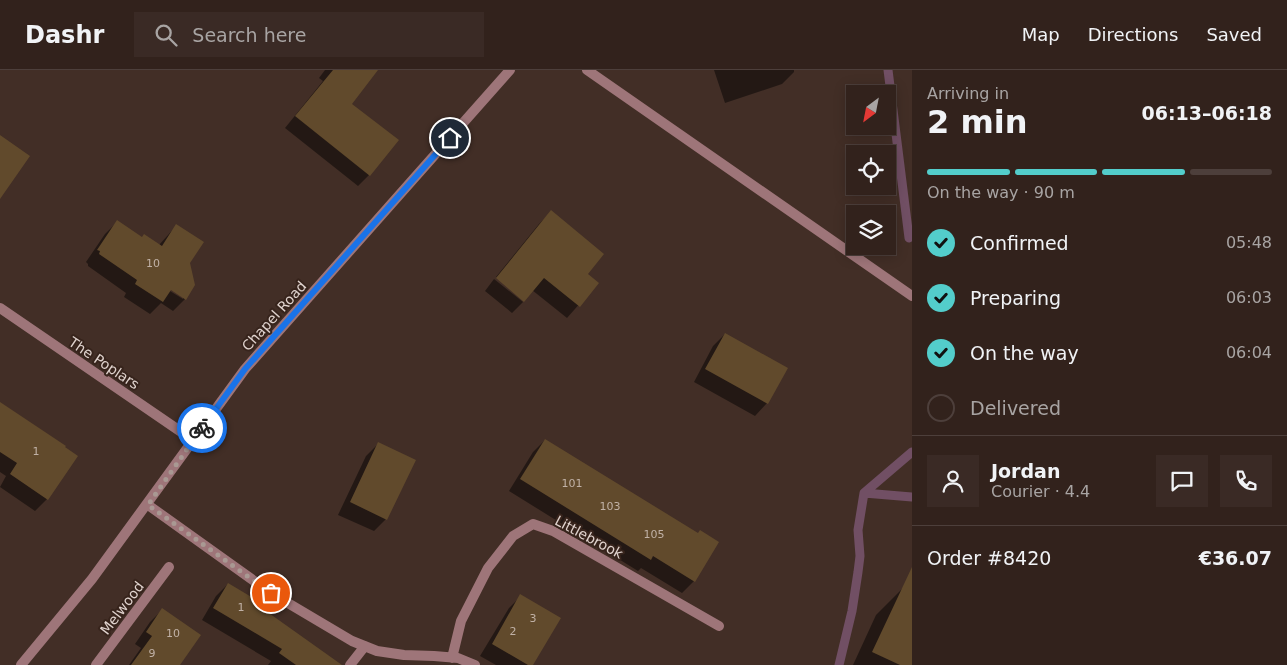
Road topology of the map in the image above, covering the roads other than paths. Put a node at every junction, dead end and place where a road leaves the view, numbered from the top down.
1 (510, 70) edge
2 (587, 70) edge
3 (912, 296) edge
4 (0, 308) edge
5 (193, 440) junction
6 (148, 505) junction
7 (169, 567) dead end
8 (719, 626) dead end
9 (365, 646) junction
10 (452, 658) junction
11 (21, 665) edge
12 (96, 665) edge
13 (350, 665) edge
14 (475, 665) edge

1 - 5 street, Chapel Road
2 - 3 street
4 - 5 street, The Poplars
5 - 6 street, Chapel Road
6 - 9 street
6 - 11 street, Chapel Road
7 - 12 street, Melwood
8 - 10 street, Littlebrook
9 - 10 street
9 - 13 street
10 - 14 street

